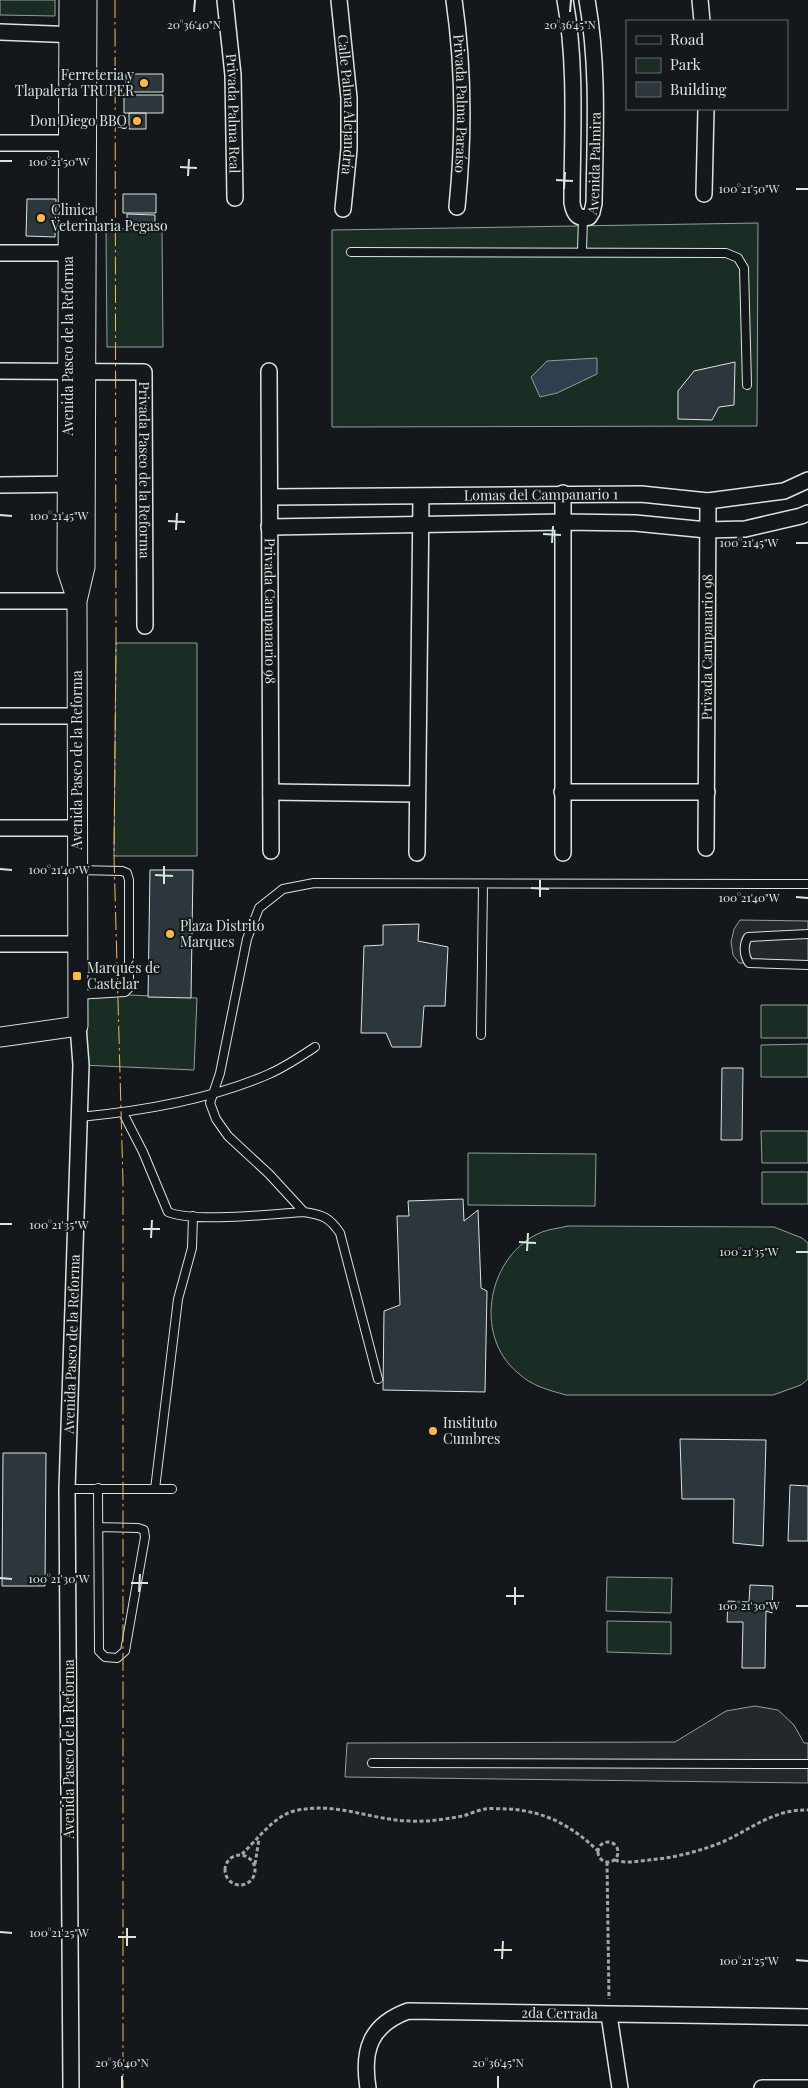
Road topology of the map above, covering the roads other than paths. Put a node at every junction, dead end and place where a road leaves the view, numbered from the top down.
1 (68, 0) edge
2 (87, 0) edge
3 (225, 0) edge
4 (339, 0) edge
5 (454, 0) edge
6 (566, 0) edge
7 (587, 0) edge
8 (700, 0) edge
9 (702, 20) edge
10 (0, 32) edge
11 (78, 35) junction
12 (706, 110) edge
13 (0, 142) edge
14 (78, 143) junction
15 (704, 194) dead end
16 (234, 198) dead end
17 (457, 207) dead end
18 (343, 209) dead end
19 (582, 218) junction
20 (582, 251) junction
21 (351, 252) dead end
22 (0, 253) edge
23 (77, 253) junction
24 (0, 371) edge
25 (77, 371) junction
26 (269, 371) dead end
27 (747, 385) dead end
28 (808, 480) edge
29 (77, 484) junction
30 (0, 485) edge
31 (563, 494) junction
32 (270, 497) junction
33 (421, 497) junction
34 (708, 501) junction
35 (808, 513) edge
36 (562, 522) junction
37 (421, 525) junction
38 (269, 527) junction
39 (707, 530) junction
40 (0, 601) edge
41 (77, 601) junction
42 (145, 626) dead end
43 (0, 716) edge
44 (77, 716) junction
45 (271, 792) junction
46 (562, 792) junction
47 (707, 792) junction
48 (417, 794) junction
49 (0, 828) edge
50 (76, 828) junction
51 (706, 848) dead end
52 (271, 851) dead end
53 (562, 853) dead end
54 (417, 854) dead end
55 (77, 870) junction
56 (483, 884) junction
57 (808, 884) edge
58 (808, 934) edge
59 (0, 944) edge
60 (77, 944) junction
61 (808, 965) edge
62 (77, 995) junction
63 (78, 1026) junction
64 (481, 1035) dead end
65 (0, 1036) edge
66 (315, 1047) dead end
67 (212, 1094) junction
68 (123, 1113) junction
69 (80, 1117) junction
70 (304, 1212) junction
71 (193, 1216) junction
72 (378, 1379) dead end
73 (98, 1488) junction
74 (68, 1489) junction
75 (155, 1489) junction
76 (172, 1489) dead end
77 (98, 1527) junction
78 (372, 1763) dead end
79 (808, 1764) edge
80 (610, 2015) junction
81 (808, 2017) edge
82 (71, 2088) edge
83 (368, 2088) edge
84 (620, 2088) edge
85 (762, 2088) edge
86 (808, 2088) edge

1 - 11 street, Avenida Paseo de la Reforma
2 - 11 street, Avenida Paseo de la Reforma
3 - 16 street, Privada Palma Real
4 - 18 street, Calle Palma Alejandría
5 - 17 street, Privada Palma Paraíso
6 - 19 street, Avenida Palmira
7 - 19 street, Avenida Palmira
8 - 9 street
10 - 11 street
11 - 14 street, Avenida Paseo de la Reforma
12 - 15 street
13 - 14 street
14 - 23 street, Avenida Paseo de la Reforma
19 - 20 lane
20 - 21 lane
20 - 27 lane
22 - 23 street
23 - 25 street, Avenida Paseo de la Reforma
24 - 25 street
25 - 29 street, Avenida Paseo de la Reforma
25 - 42 street, Privada Paseo de la Reforma
26 - 32 street, Privada Campanario 98
28 - 34 street, Lomas del Campanario 1
29 - 30 street
29 - 41 street, Avenida Paseo de la Reforma
31 - 33 street, Lomas del Campanario 1
31 - 34 street, Lomas del Campanario 1
31 - 36 street
32 - 33 street, Lomas del Campanario 1
32 - 38 street, Privada Campanario 98
33 - 37 street
34 - 39 street, Privada Campanario 98
35 - 39 street, Lomas del Campanario 1
36 - 37 street, Lomas del Campanario 1
36 - 39 street, Lomas del Campanario 1
36 - 46 street
37 - 38 street, Lomas del Campanario 1
37 - 48 street
38 - 45 street, Privada Campanario 98
39 - 47 street, Privada Campanario 98
40 - 41 street
41 - 44 street, Avenida Paseo de la Reforma
43 - 44 street
44 - 50 street, Avenida Paseo de la Reforma
45 - 48 street
45 - 52 street, Privada Campanario 98
46 - 47 street
46 - 53 street
47 - 51 street, Privada Campanario 98
48 - 54 street
49 - 50 street
50 - 55 street, Avenida Paseo de la Reforma
55 - 60 street, Avenida Paseo de la Reforma
55 - 62 lane
56 - 57 lane
56 - 64 lane
56 - 67 lane
58 - 61 lane
59 - 60 street
60 - 62 street, Avenida Paseo de la Reforma
62 - 63 street, Avenida Paseo de la Reforma
63 - 65 street
63 - 69 street, Avenida Paseo de la Reforma
66 - 67 lane
67 - 68 lane
67 - 70 lane
68 - 69 lane
68 - 71 lane
69 - 74 street, Avenida Paseo de la Reforma
70 - 71 lane
70 - 72 lane
71 - 75 lane
73 - 74 lane
73 - 75 lane
73 - 77 lane
74 - 82 street, Avenida Paseo de la Reforma
75 - 76 lane
77 - 77 lane
78 - 79 lane
80 - 81 street, 2da Cerrada
80 - 83 street, 2da Cerrada
80 - 84 street
85 - 86 street

